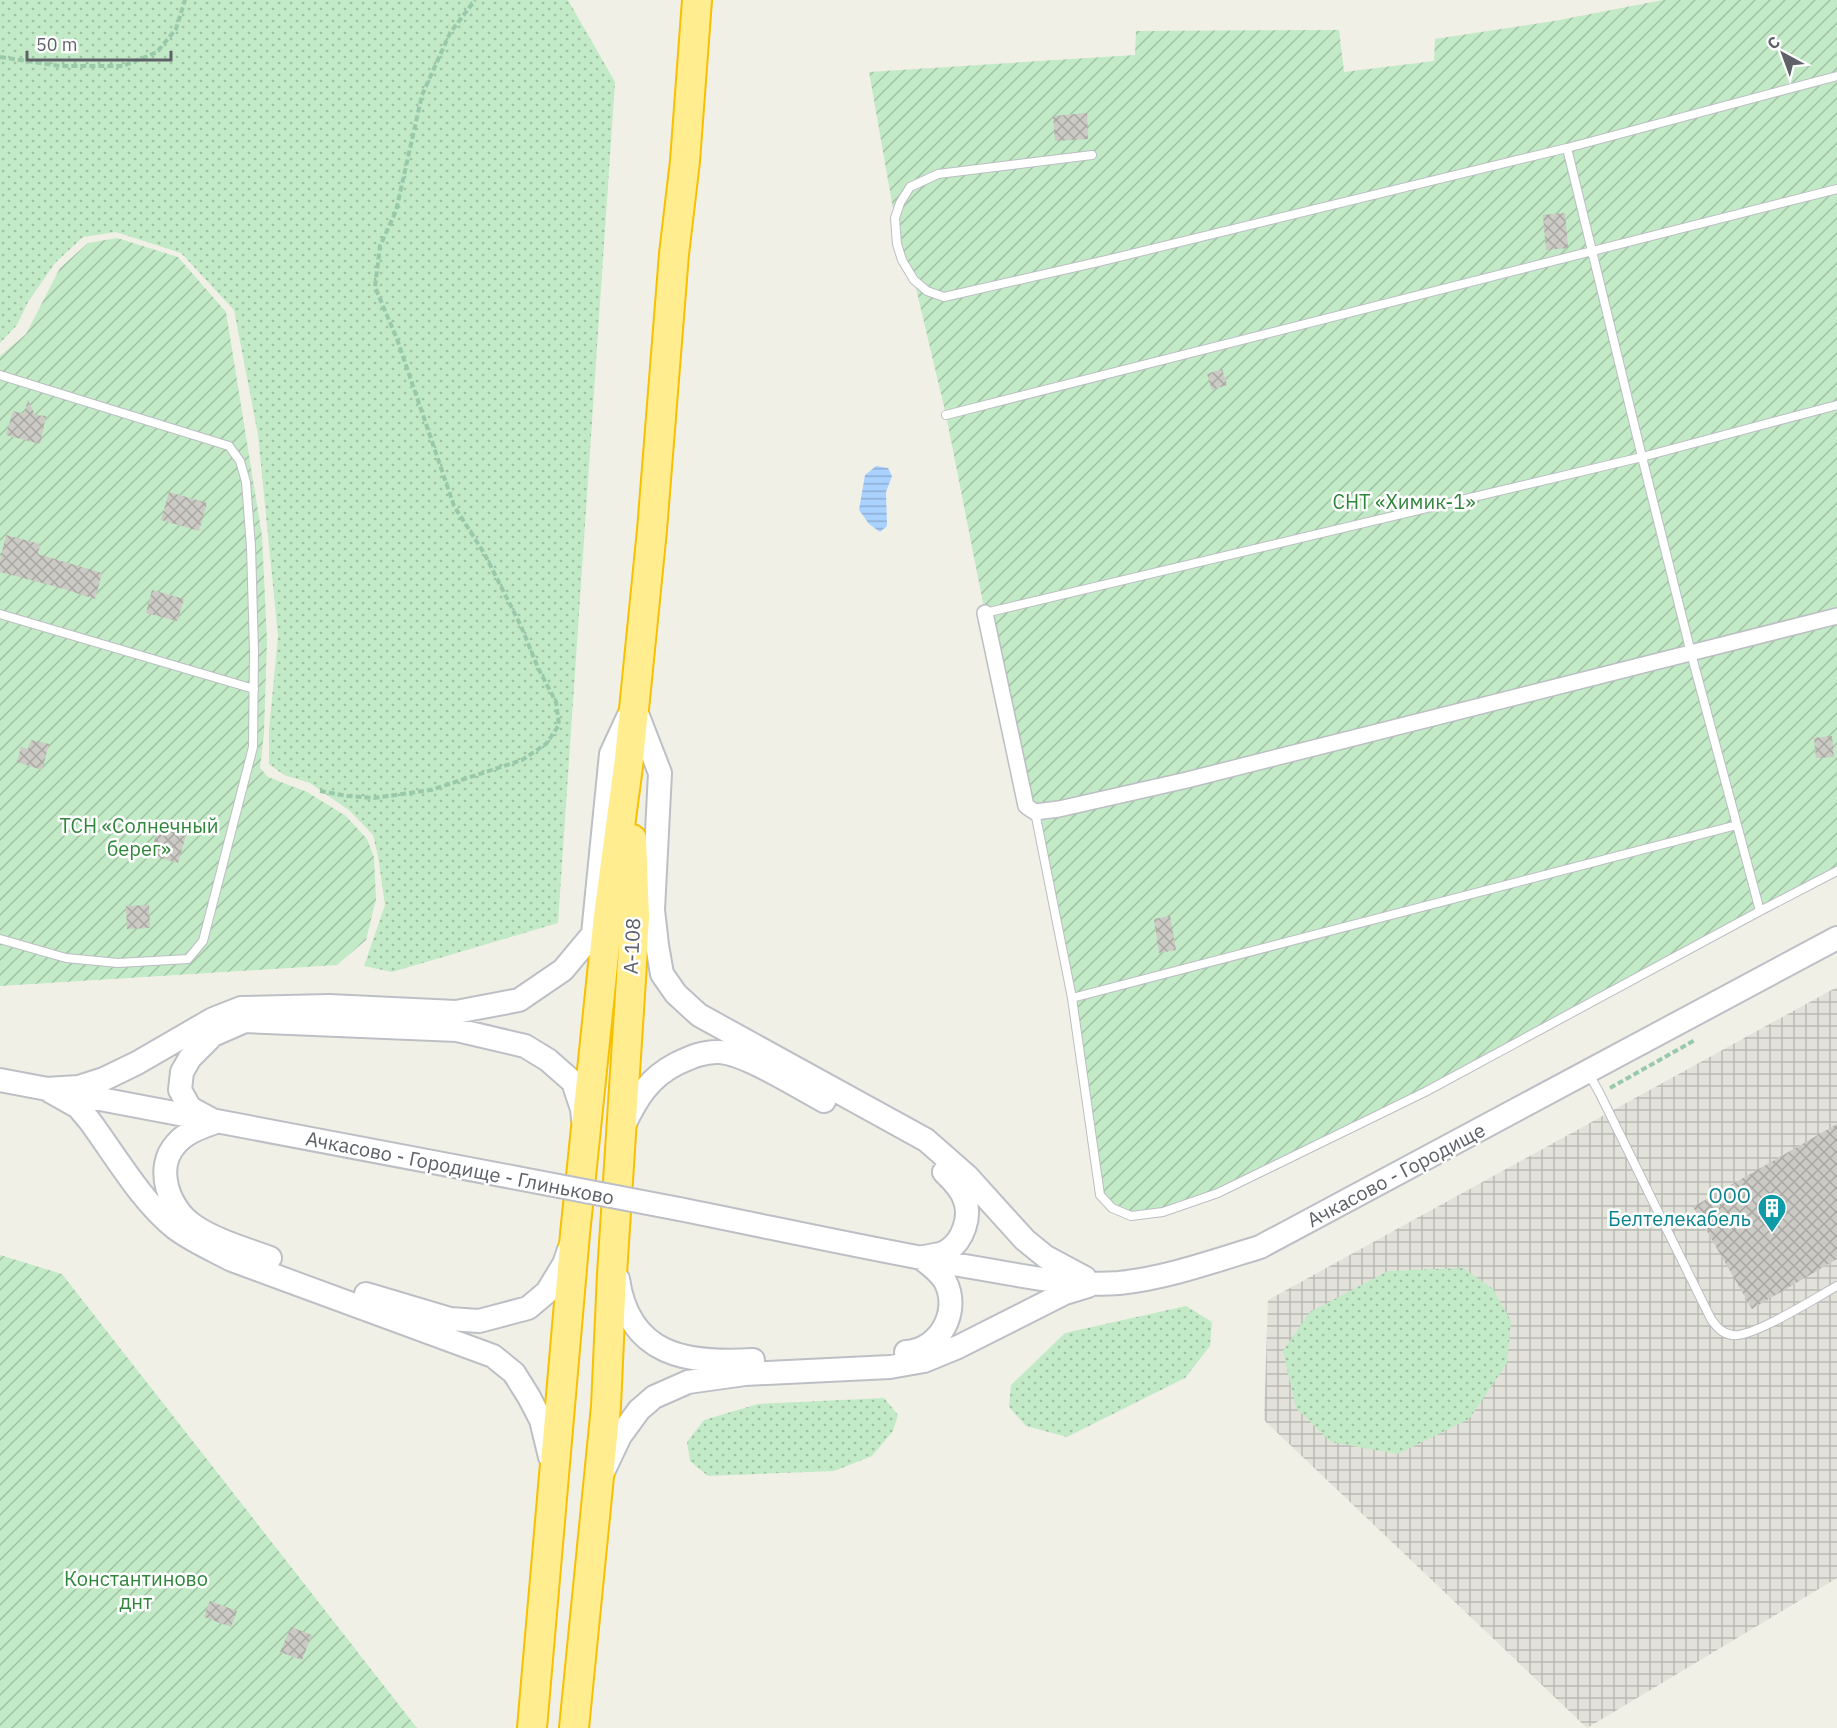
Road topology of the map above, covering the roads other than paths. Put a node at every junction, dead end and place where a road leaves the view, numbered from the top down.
1 (698, 0) edge
2 (1837, 76) edge
3 (1567, 148) junction
4 (1092, 155) dead end
5 (1837, 189) edge
6 (1592, 251) junction
7 (0, 375) edge
8 (1837, 405) edge
9 (946, 415) dead end
10 (1642, 457) junction
11 (0, 614) edge
12 (985, 614) joint
13 (1837, 616) edge
14 (1691, 653) junction
15 (254, 689) junction
16 (634, 705) junction
17 (629, 759) junction
18 (1035, 812) junction
19 (1737, 825) junction
20 (1837, 871) edge
21 (1760, 911) junction
22 (1837, 938) edge
23 (0, 939) edge
24 (1072, 998) junction
25 (1588, 1073) junction
26 (0, 1080) edge
27 (46, 1089) junction
28 (216, 1122) junction
29 (621, 1132) junction
30 (585, 1146) junction
31 (575, 1234) junction
32 (614, 1245) junction
33 (920, 1258) junction
34 (1098, 1283) junction
35 (1837, 1286) edge
36 (553, 1476) junction
37 (600, 1479) junction
38 (532, 1728) edge
39 (574, 1728) edge

1 - 16 highway, А-108
2 - 3 lane
3 - 4 lane
3 - 6 lane
5 - 6 lane
6 - 9 lane
6 - 10 lane
7 - 15 lane
8 - 10 lane
10 - 12 lane
10 - 14 lane
11 - 15 lane
12 - 18 street
13 - 14 street
14 - 18 street
14 - 19 lane
15 - 23 lane
16 - 17 highway, А-108
16 - 27 street
16 - 34 street
17 - 29 highway, А-108 / А-108
17 - 30 highway, А-108
18 - 24 lane
19 - 21 lane
19 - 24 lane
20 - 21 lane
21 - 24 lane
22 - 25 street, Ачкасово - Городище
25 - 34 street, Ачкасово - Городище
25 - 35 lane
26 - 27 street, Ачкасово - Городище - Глиньково
27 - 28 street, Ачкасово - Городище - Глиньково
27 - 36 street
28 - 30 street
28 - 31 street
28 - 33 street, Ачкасово - Городище - Глиньково, bridge
29 - 32 highway, А-108
29 - 33 street
30 - 31 highway, А-108
31 - 36 highway, А-108
32 - 33 street
32 - 37 highway, А-108
33 - 34 street, Ачкасово - Городище
34 - 37 street
36 - 38 highway, А-108
37 - 39 highway, А-108

